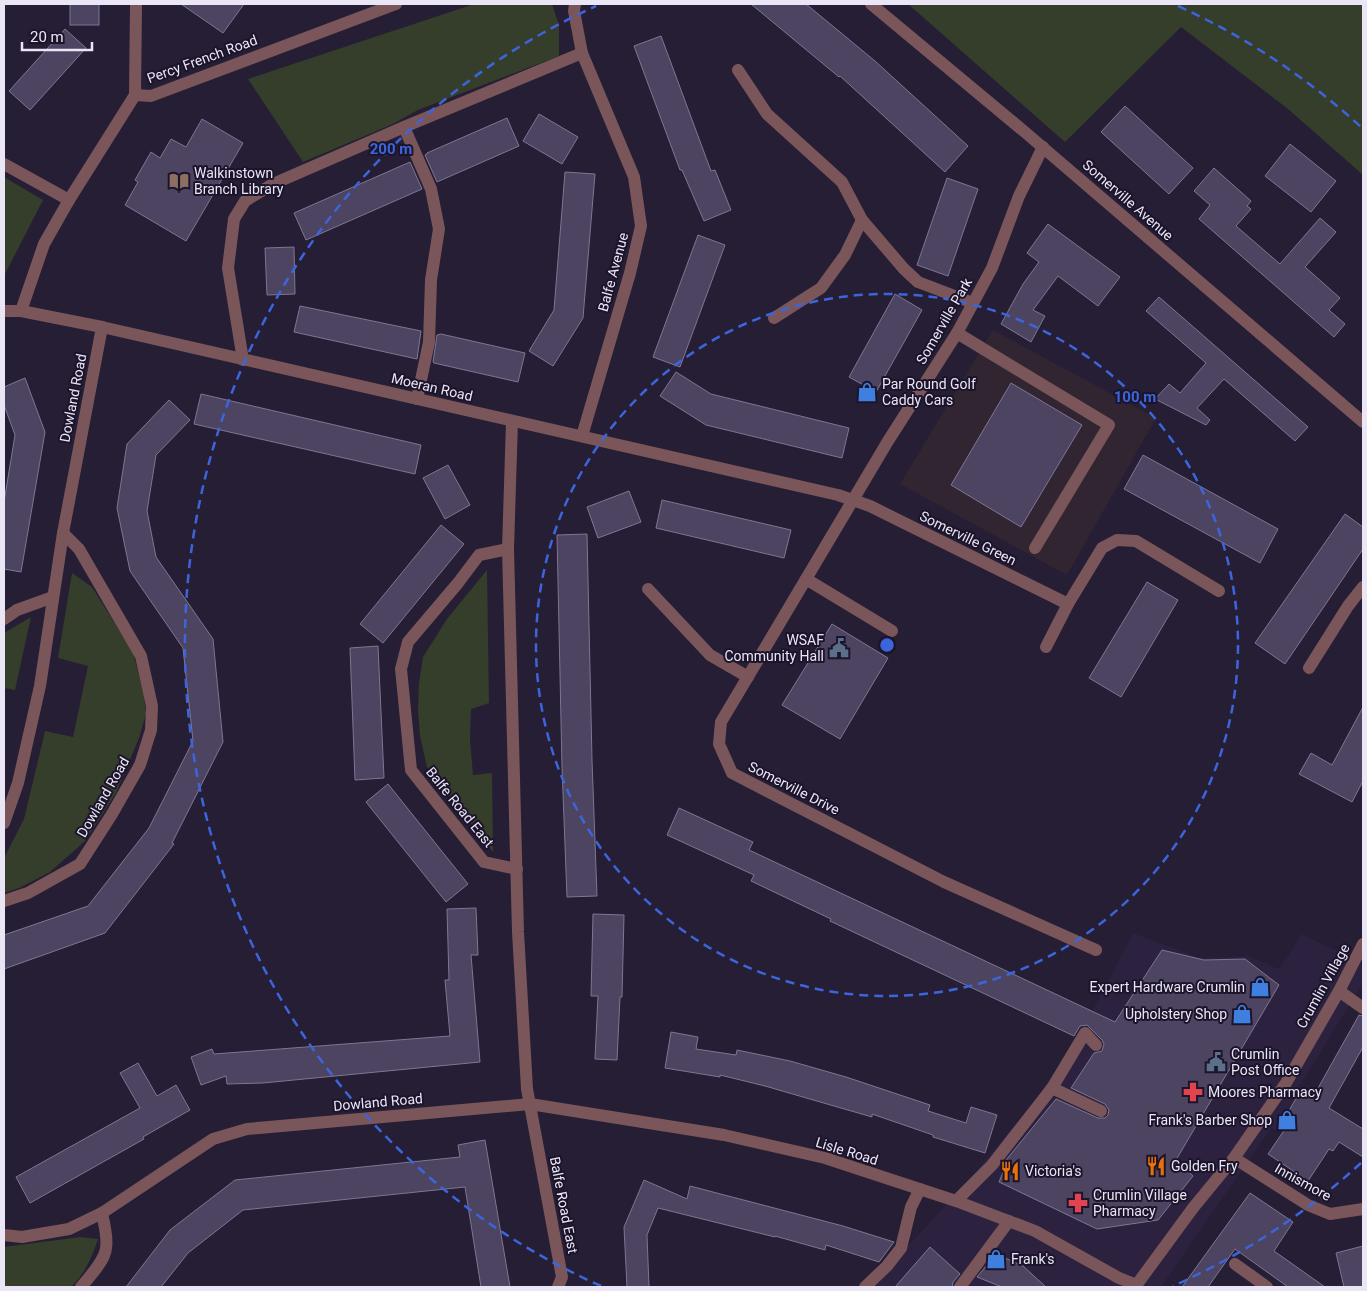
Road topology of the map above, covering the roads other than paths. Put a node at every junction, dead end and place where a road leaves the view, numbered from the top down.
1 (136, 4) edge
2 (575, 4) edge
3 (871, 4) edge
4 (390, 5) edge
5 (582, 53) junction
6 (738, 70) dead end
7 (135, 95) junction
8 (404, 127) junction
9 (1043, 147) junction
10 (4, 164) edge
11 (69, 200) junction
12 (862, 220) junction
13 (973, 303) junction
14 (4, 311) edge
15 (22, 311) junction
16 (774, 318) dead end
17 (102, 327) junction
18 (957, 333) junction
19 (244, 360) junction
20 (418, 399) junction
21 (512, 421) junction
22 (1363, 422) edge
23 (582, 436) junction
24 (853, 500) junction
25 (63, 533) junction
26 (1035, 548) dead end
27 (508, 550) junction
28 (806, 579) junction
29 (1363, 587) edge
30 (648, 589) dead end
31 (1219, 591) dead end
32 (53, 597) junction
33 (1068, 604) junction
34 (4, 619) edge
35 (892, 631) dead end
36 (1046, 647) dead end
37 (1309, 668) dead end
38 (748, 677) junction
39 (4, 823) edge
40 (517, 869) junction
41 (4, 901) edge
42 (1363, 944) edge
43 (1096, 950) dead end
44 (1339, 991) junction
45 (1363, 1008) edge
46 (1096, 1045) dead end
47 (1052, 1088) junction
48 (530, 1104) junction
49 (1101, 1111) dead end
50 (1234, 1158) junction
51 (920, 1189) junction
52 (956, 1201) junction
53 (1363, 1209) edge
54 (102, 1213) junction
55 (1009, 1221) junction
56 (4, 1235) edge
57 (1235, 1264) dead end
58 (560, 1282) edge
59 (1136, 1286) edge
60 (81, 1287) edge
61 (865, 1287) edge
62 (960, 1287) edge
63 (1266, 1287) edge

1 - 7 street
2 - 5 street, Balfe Avenue
3 - 9 street, Somerville Avenue
4 - 7 street, Percy French Road
5 - 8 street
5 - 23 street, Balfe Avenue
6 - 12 street
7 - 11 street, Percy French Road
8 - 19 street
8 - 20 street
9 - 13 street, Somerville Park
9 - 22 street, Somerville Avenue
10 - 11 street
11 - 15 street, Percy French Road
12 - 13 street
12 - 16 street
13 - 18 street, Somerville Park
14 - 15 street, Moeran Road
15 - 17 street, Moeran Road
17 - 19 street, Moeran Road
17 - 25 street, Dowland Road
18 - 24 street, Somerville Park
18 - 26 street
19 - 20 street, Moeran Road
20 - 21 street, Moeran Road
21 - 23 street, Moeran Road
21 - 27 street, Balfe Road East
23 - 24 street, Moeran Road
24 - 28 street, Somerville Drive
24 - 33 street, Somerville Green
25 - 32 street, Dowland Road
25 - 41 street, Dowland Road
27 - 40 street, Balfe Road East
27 - 40 street, Balfe Road East
28 - 35 street
28 - 38 street, Somerville Drive
29 - 37 street
30 - 38 street
31 - 33 street
32 - 34 street
32 - 39 street, Dowland Road
33 - 36 street
38 - 43 street, Somerville Drive
40 - 48 street, Balfe Road East
42 - 44 street, Crumlin Village
44 - 45 street
44 - 50 street, Crumlin Village
46 - 47 street
47 - 49 street
47 - 52 street
48 - 51 street, Lisle Road
48 - 54 street, Dowland Road
48 - 58 street, Balfe Road East
50 - 53 street, Innismore
50 - 59 street, Crumlin Village
51 - 52 street, Lisle Road
51 - 61 street
52 - 55 street, Lisle Road
54 - 56 street, Dowland Road
54 - 60 street
55 - 59 street, Lisle Road
55 - 62 street
57 - 63 street

